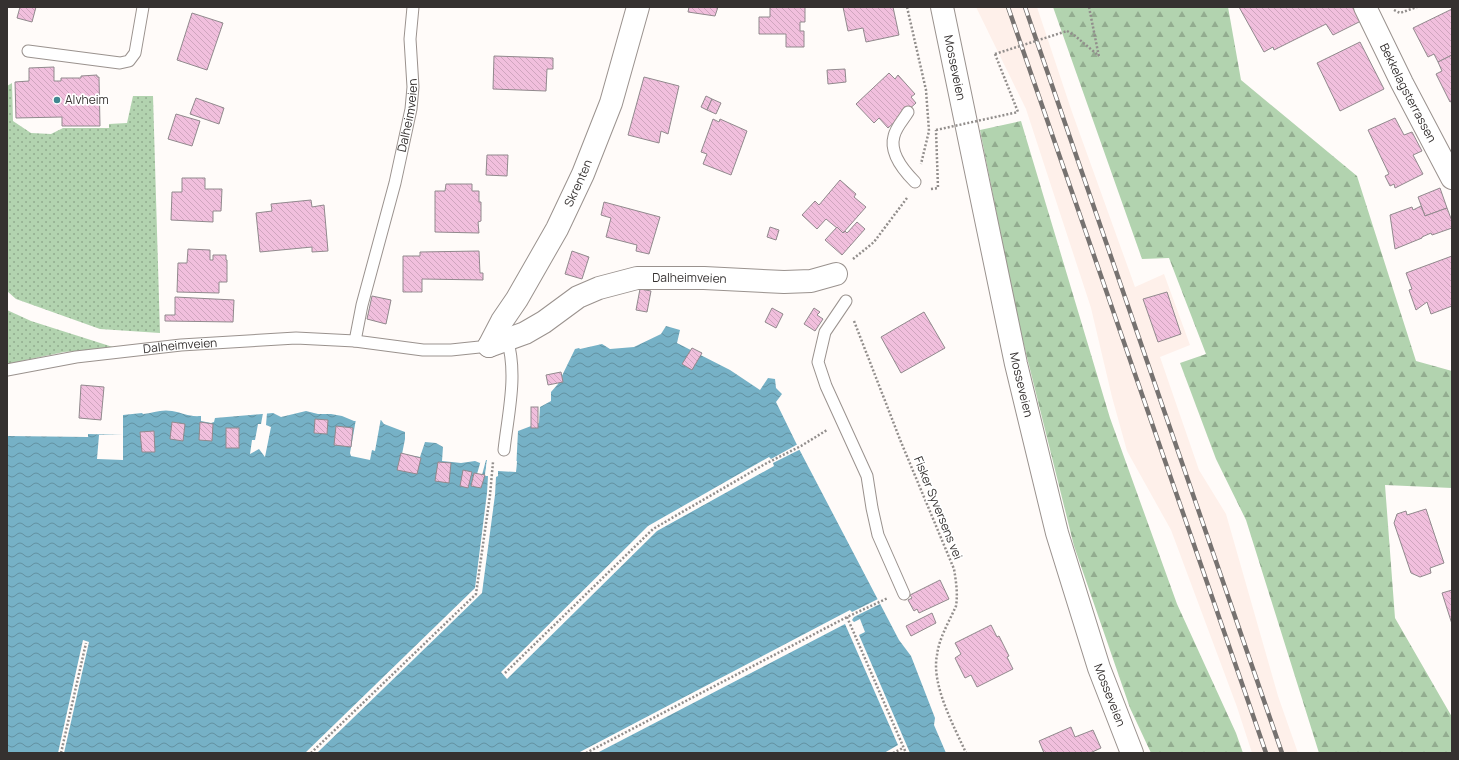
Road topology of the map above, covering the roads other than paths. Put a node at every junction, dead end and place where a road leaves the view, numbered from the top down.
1 (143, 7) edge
2 (413, 7) edge
3 (638, 7) edge
4 (942, 7) edge
5 (1365, 7) edge
6 (28, 51) dead end
7 (908, 112) dead end
8 (1452, 178) edge
9 (915, 182) road end
10 (836, 274) road end
11 (846, 301) road end
12 (355, 340) junction
13 (498, 342) junction
14 (7, 370) edge
15 (504, 450) dead end
16 (904, 593) road end
17 (1132, 753) edge

1 - 6 lane
2 - 12 lane, Dalheimveien
3 - 13 main road, Skrenten
4 - 17 main road, Mosseveien
5 - 8 main road, Bekkelagsterrassen
7 - 9 lane
10 - 13 main road, Dalheimveien
11 - 16 lane
12 - 13 lane, Dalheimveien
12 - 14 lane, Dalheimveien
13 - 15 lane

